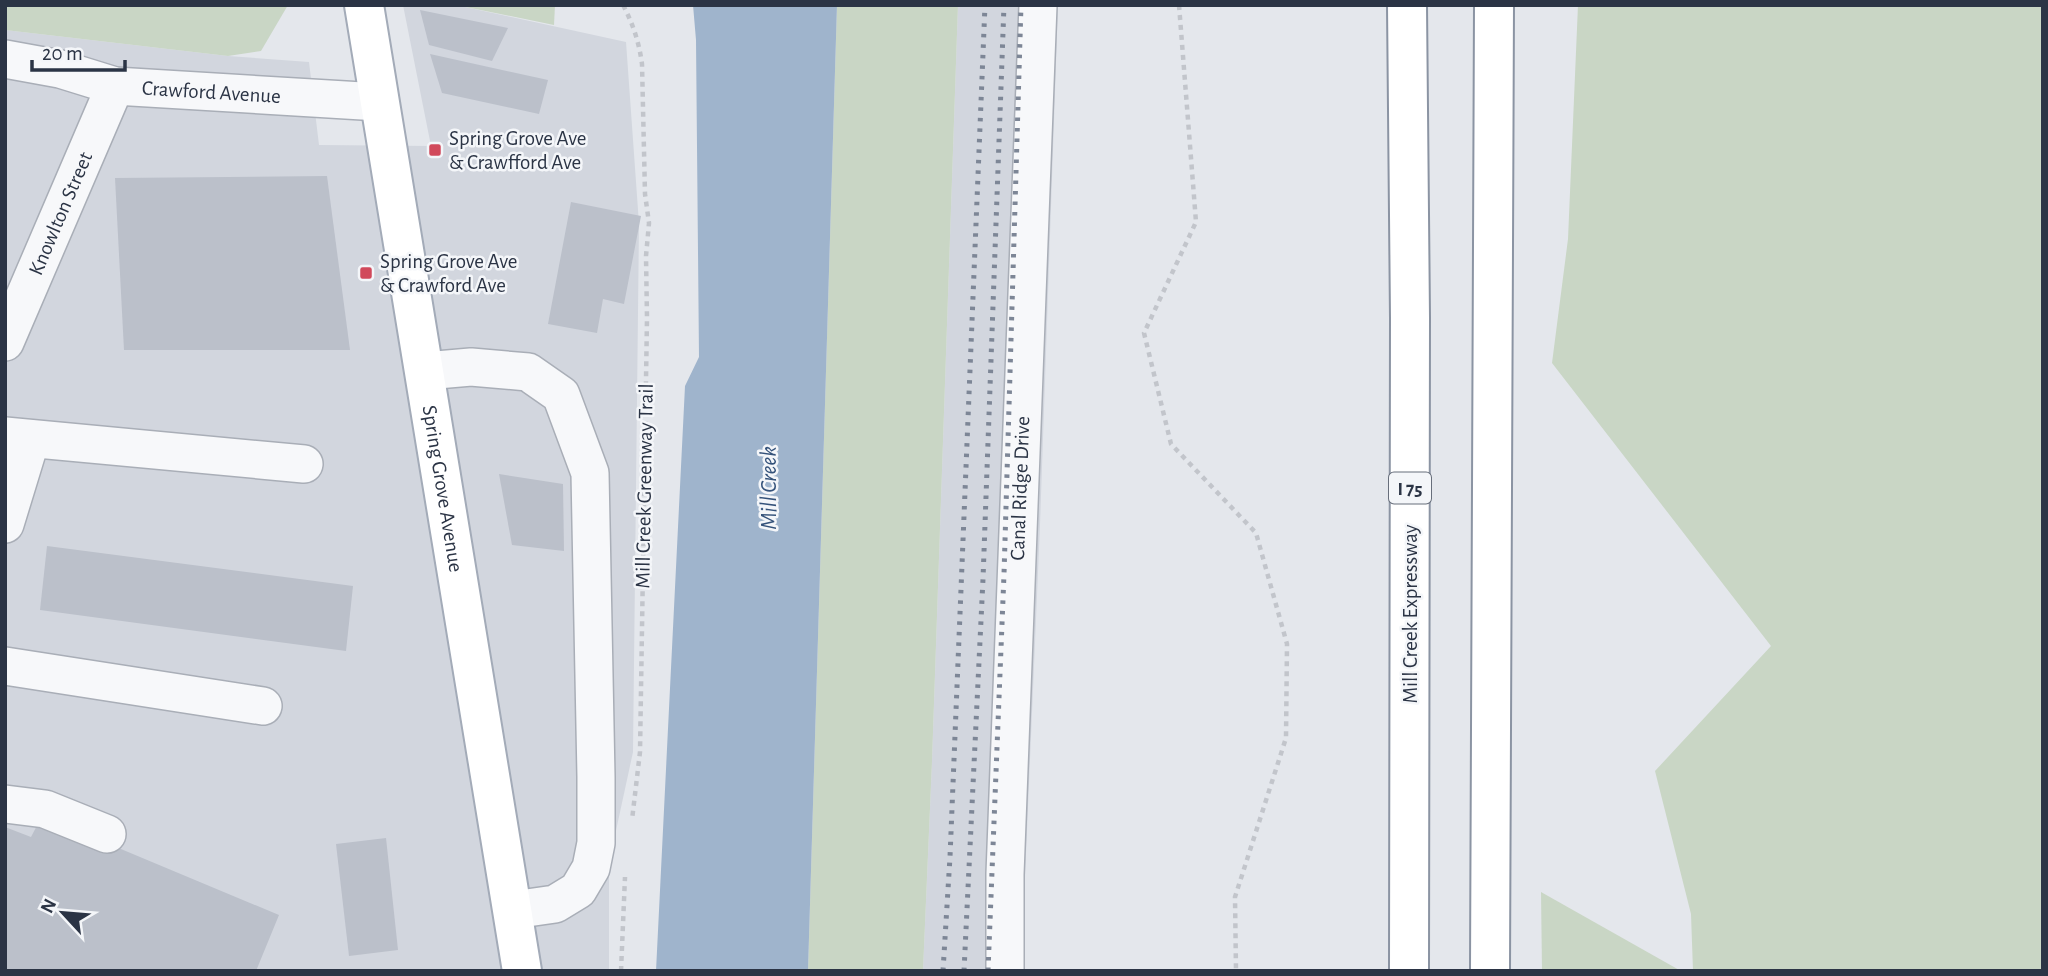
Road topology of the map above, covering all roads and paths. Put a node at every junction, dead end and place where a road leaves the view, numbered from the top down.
1 (363, 5) edge
2 (623, 5) edge
3 (1038, 5) edge
4 (1179, 5) edge
5 (1407, 5) edge
6 (1494, 5) edge
7 (5, 58) edge
8 (115, 86) junction
9 (379, 103) junction
10 (5, 342) edge
11 (425, 371) junction
12 (18, 438) edge
13 (304, 464) dead end
14 (5, 524) edge
15 (5, 666) edge
16 (263, 706) dead end
17 (5, 804) edge
18 (632, 824) dead end
19 (107, 834) dead end
20 (627, 865) dead end
21 (513, 910) junction
22 (522, 971) edge
23 (621, 971) edge
24 (1004, 971) edge
25 (1236, 971) edge
26 (1409, 971) edge
27 (1490, 971) edge

1 - 9 main road, Spring Grove Avenue
2 - 18 path, Mill Creek Greenway Trail
3 - 24 street, Canal Ridge Drive
4 - 25 path
5 - 26 main road, Mill Creek Expressway / I 75
6 - 27 main road
7 - 8 street, Crawford Avenue
8 - 9 street, Crawford Avenue
8 - 10 street, Knowlton Street
9 - 11 main road, Spring Grove Avenue
11 - 21 main road, Spring Grove Avenue
11 - 21 street
12 - 13 street
12 - 14 street
15 - 16 street
17 - 19 street
20 - 23 path
21 - 22 main road, Spring Grove Avenue

